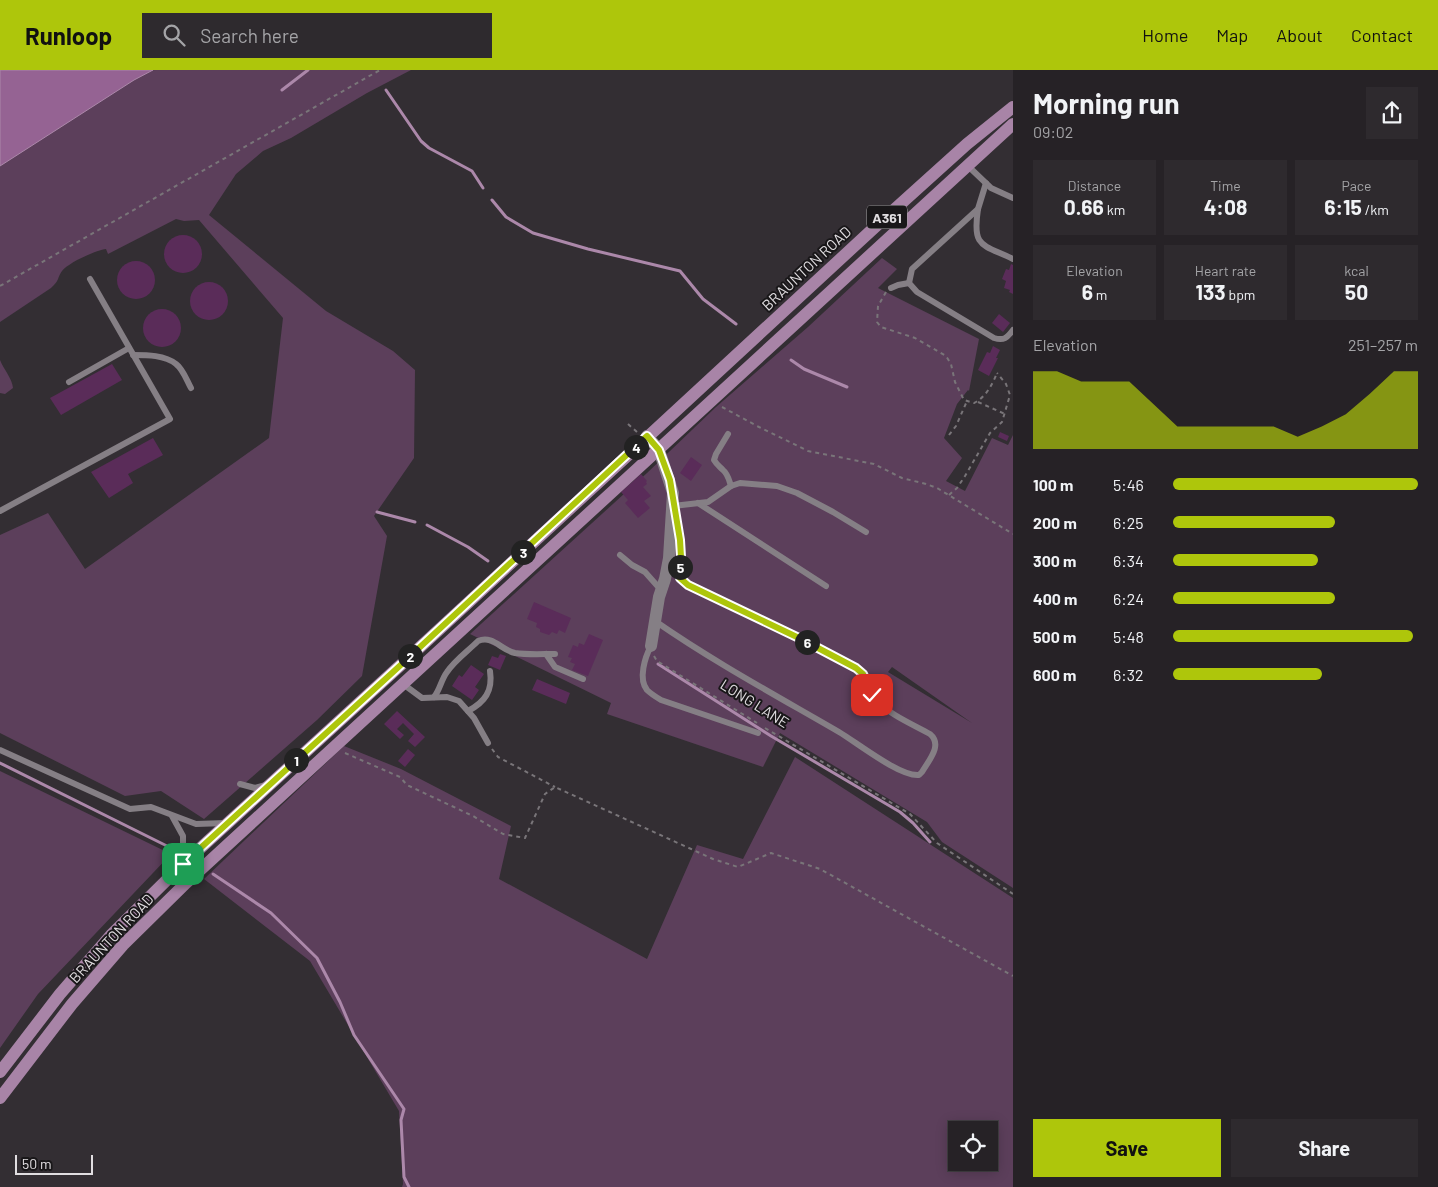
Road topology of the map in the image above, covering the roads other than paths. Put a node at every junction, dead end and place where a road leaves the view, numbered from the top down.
1 (1013, 107) edge
2 (1013, 124) edge
3 (968, 166) junction
4 (986, 183) junction
5 (1013, 198) edge
6 (978, 209) junction
7 (1013, 259) edge
8 (90, 279) dead end
9 (909, 283) junction
10 (892, 288) road end
11 (1013, 330) edge
12 (129, 348) junction
13 (133, 355) junction
14 (69, 382) dead end
15 (191, 388) dead end
16 (728, 434) dead end
17 (647, 436) junction
18 (659, 450) junction
19 (731, 486) junction
20 (698, 504) junction
21 (673, 506) junction
22 (0, 512) edge
23 (866, 532) dead end
24 (620, 555) dead end
25 (826, 586) dead end
26 (661, 590) junction
27 (655, 621) junction
28 (651, 646) joint
29 (546, 654) junction
30 (555, 654) dead end
31 (490, 671) dead end
32 (583, 679) dead end
33 (403, 684) junction
34 (434, 697) junction
35 (468, 711) junction
36 (758, 733) dead end
37 (488, 743) road end
38 (0, 750) edge
39 (272, 783) junction
40 (240, 784) dead end
41 (172, 816) junction
42 (227, 822) junction
43 (183, 864) junction
44 (0, 1072) edge
45 (0, 1098) edge

1 - 17 main road, BRAUNTON ROAD / A361
2 - 3 main road, BRAUNTON ROAD / A361
3 - 4 lane
3 - 18 main road, BRAUNTON ROAD / A361
4 - 5 lane
4 - 6 lane
6 - 7 lane
6 - 9 lane
8 - 12 lane
9 - 10 lane
9 - 11 lane
12 - 13 lane
12 - 14 lane
13 - 15 lane
13 - 22 lane
16 - 19 lane
17 - 18 street
17 - 39 main road, BRAUNTON ROAD / A361
18 - 21 street
18 - 33 main road, BRAUNTON ROAD / A361
19 - 20 lane
19 - 23 lane
20 - 21 lane
20 - 25 lane
21 - 26 street
21 - 27 lane
24 - 26 lane
26 - 27 street
27 - 28 street
28 - 36 lane
29 - 30 lane
29 - 32 lane
29 - 34 lane
31 - 35 lane
33 - 34 lane
33 - 45 main road, BRAUNTON ROAD / A361
34 - 35 lane
35 - 37 lane
38 - 41 lane
39 - 40 lane
39 - 42 main road, BRAUNTON ROAD / A361
41 - 42 lane
41 - 43 lane
42 - 43 main road, BRAUNTON ROAD / A361
43 - 44 main road, BRAUNTON ROAD / A361

